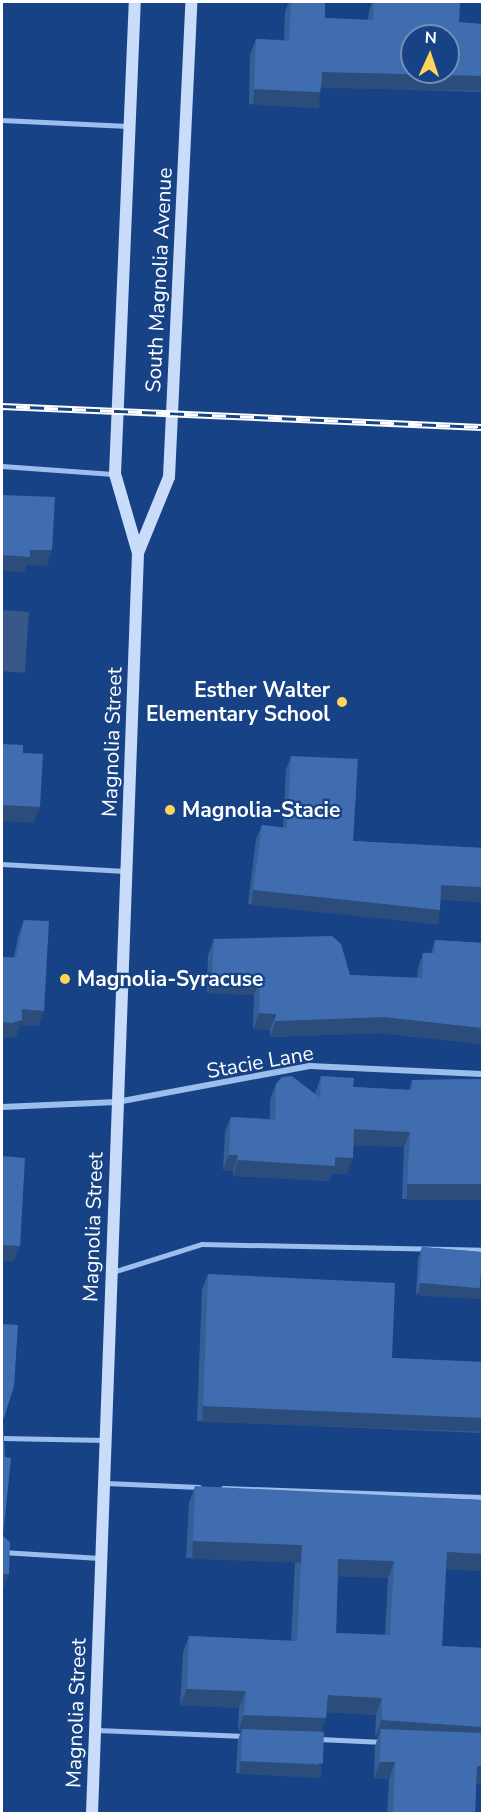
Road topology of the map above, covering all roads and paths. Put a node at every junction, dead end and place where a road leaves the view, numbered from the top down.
1 (135, 2) edge
2 (191, 2) edge
3 (2, 120) edge
4 (129, 126) junction
5 (2, 466) edge
6 (116, 474) junction
7 (138, 554) junction
8 (134, 642) joint
9 (2, 864) edge
10 (128, 872) junction
11 (483, 1074) edge
12 (117, 1102) junction
13 (2, 1107) edge
14 (483, 1250) edge
15 (110, 1273) junction
16 (2, 1438) edge
17 (105, 1440) junction
18 (103, 1483) junction
19 (483, 1497) edge
20 (2, 1552) edge
21 (100, 1558) junction
22 (95, 1730) junction
23 (256, 1737) edge
24 (315, 1739) edge
25 (387, 1742) edge
26 (92, 1814) edge

1 - 4 main road, South Magnolia Avenue
2 - 7 main road, South Magnolia Avenue
3 - 4 lane
4 - 6 main road, South Magnolia Avenue
5 - 6 lane
6 - 7 main road, South Magnolia Avenue
7 - 8 main road, South Magnolia Avenue
8 - 10 main road, Magnolia Street
9 - 10 lane
10 - 12 main road, Magnolia Street
11 - 12 street, Stacie Lane
12 - 13 street, Stacie Lane
12 - 15 main road, Magnolia Street
14 - 15 lane
15 - 17 main road, Magnolia Street
16 - 17 lane
17 - 18 main road, Magnolia Street
18 - 19 lane
18 - 21 main road, Magnolia Street
20 - 21 lane
21 - 22 main road, Magnolia Street
22 - 23 lane
22 - 26 main road, Magnolia Street
24 - 25 lane

